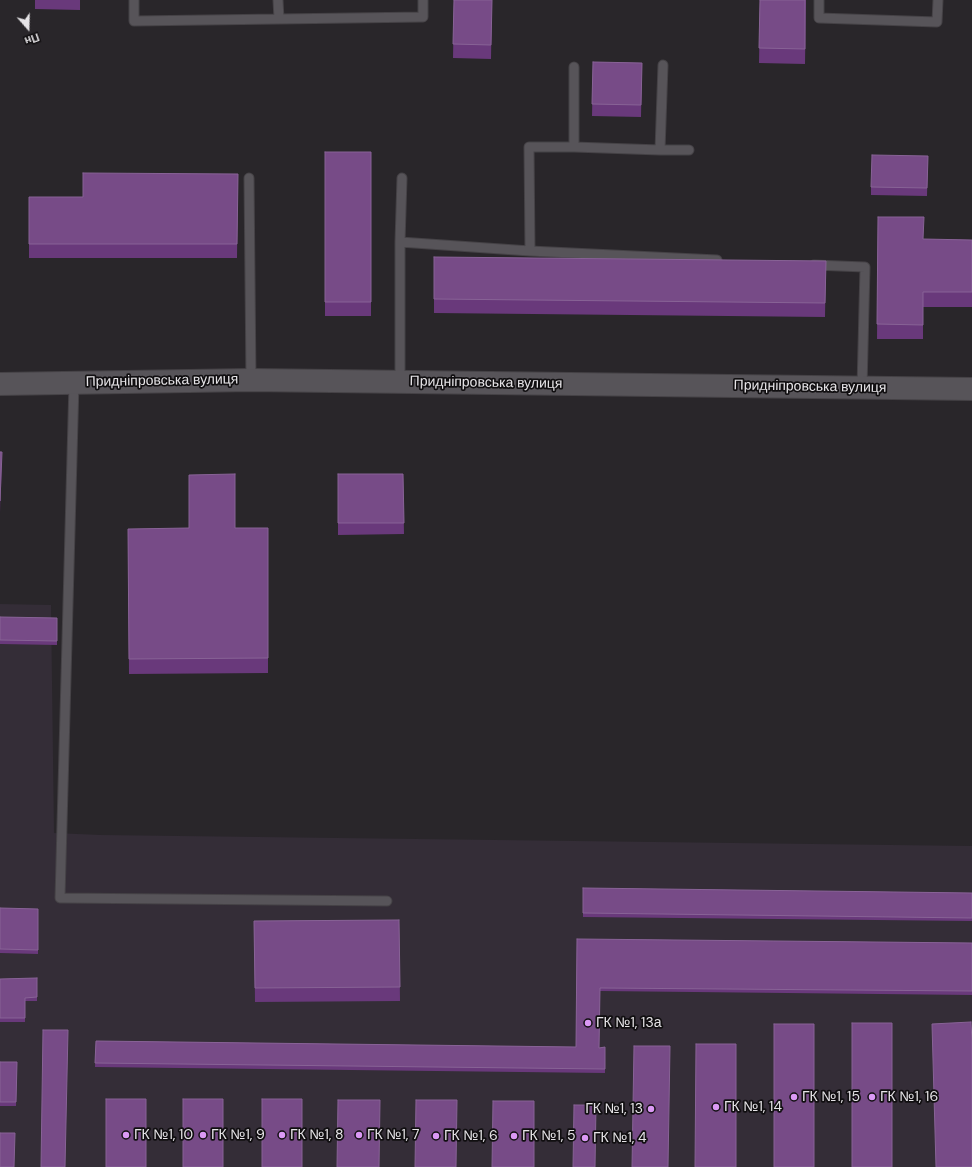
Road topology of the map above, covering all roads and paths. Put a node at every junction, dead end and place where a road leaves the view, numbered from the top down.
1 (134, 0) edge
2 (278, 0) edge
3 (423, 0) edge
4 (819, 0) edge
5 (938, 0) edge
6 (279, 20) junction
7 (662, 65) dead end
8 (574, 67) dead end
9 (574, 147) junction
10 (660, 150) junction
11 (689, 150) dead end
12 (249, 178) dead end
13 (402, 178) dead end
14 (400, 242) junction
15 (530, 251) junction
16 (730, 261) edge
17 (802, 264) edge
18 (251, 380) junction
19 (400, 382) junction
20 (74, 383) junction
21 (0, 384) edge
22 (862, 388) junction
23 (972, 389) edge
24 (388, 901) dead end

1 - 6 lane
2 - 6 lane
3 - 6 lane
4 - 5 lane
7 - 10 lane
8 - 9 lane
9 - 10 lane
9 - 15 lane
10 - 11 lane
12 - 18 lane
13 - 14 lane
14 - 15 lane
14 - 19 lane
15 - 16 lane
17 - 22 lane
18 - 19 street, Придніпровська вулиця
18 - 20 street, Придніпровська вулиця
19 - 22 street, Придніпровська вулиця
20 - 21 street, Придніпровська вулиця
20 - 24 lane
22 - 23 street, Придніпровська вулиця

